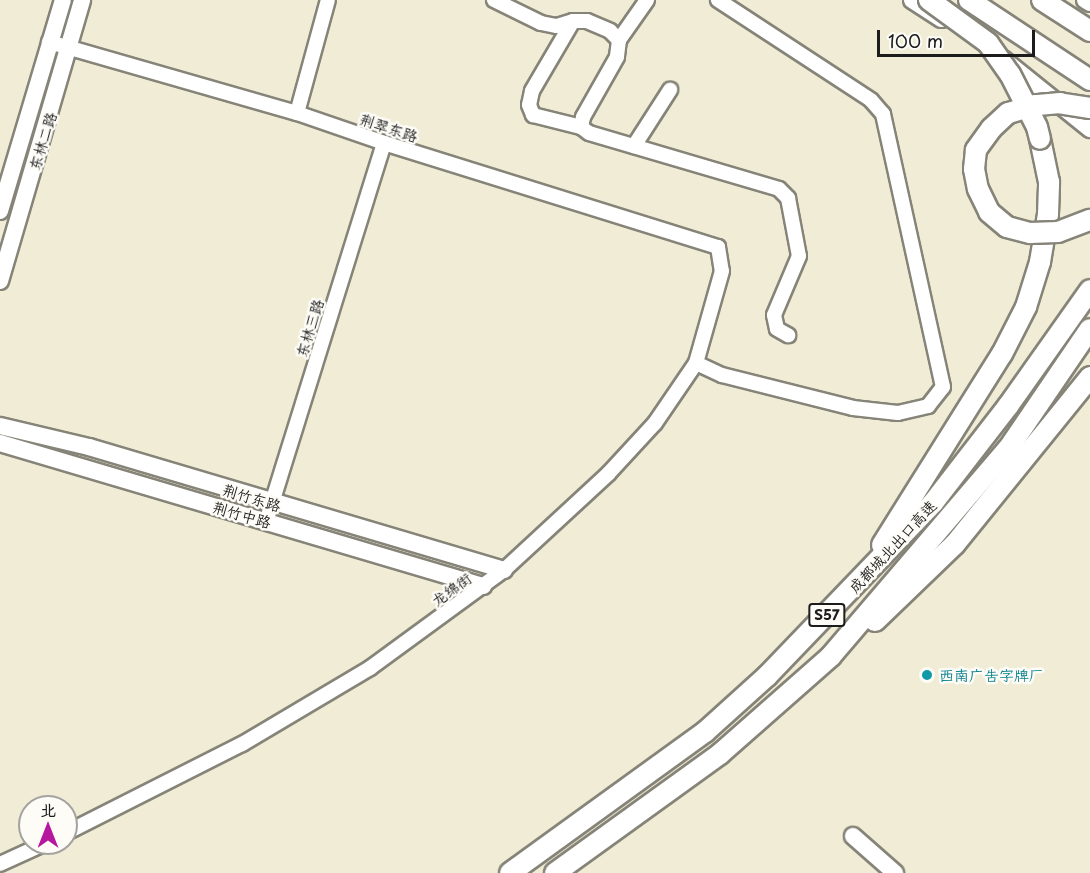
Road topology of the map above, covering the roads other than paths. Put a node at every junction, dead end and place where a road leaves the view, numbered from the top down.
1 (63, 0) edge
2 (82, 0) edge
3 (328, 0) edge
4 (494, 0) edge
5 (647, 0) edge
6 (718, 0) edge
7 (912, 0) edge
8 (929, 0) edge
9 (969, 0) edge
10 (1042, 0) edge
11 (1085, 0) edge
12 (1090, 3) edge
13 (573, 21) junction
14 (1090, 31) edge
15 (619, 40) junction
16 (49, 42) junction
17 (69, 47) junction
18 (1090, 80) edge
19 (670, 90) dead end
20 (1090, 108) edge
21 (297, 113) junction
22 (581, 127) junction
23 (1090, 129) edge
24 (384, 143) junction
25 (633, 146) junction
26 (0, 211) edge
27 (1090, 220) edge
28 (718, 247) joint
29 (0, 281) edge
30 (1087, 295) edge
31 (1090, 329) edge
32 (788, 335) dead end
33 (696, 363) junction
34 (1090, 377) edge
35 (0, 426) edge
36 (0, 443) edge
37 (272, 503) junction
38 (266, 522) junction
39 (504, 570) junction
40 (858, 583) junction
41 (483, 586) junction
42 (831, 656) junction
43 (78, 827) edge
44 (853, 836) dead end
45 (20, 855) edge
46 (0, 864) edge
47 (510, 873) edge
48 (555, 873) edge
49 (895, 873) edge

1 - 16 main road, 东林二路
2 - 17 main road, 东林二路
3 - 21 street
4 - 13 street
5 - 15 street
6 - 33 street
7 - 23 main road
8 - 40 highway, bridge
9 - 18 highway
10 - 14 highway
11 - 12 main road
13 - 15 street
13 - 22 street
15 - 22 street
16 - 17 street, 荆翠东路
16 - 26 main road, 东林二路
17 - 21 street, 荆翠东路
17 - 29 main road, 东林二路
19 - 25 street
20 - 27 highway, bridge
21 - 24 street, 荆翠东路
22 - 25 street
24 - 28 street, 荆翠东路
24 - 37 street, 东林三路
25 - 32 street
28 - 33 street, 龙绵街
30 - 40 highway, 成都城北出口高速 / S57
31 - 42 highway, 成都城北出口高速 / S57
33 - 39 street, 龙绵街
34 - 42 highway
35 - 37 main road, 荆竹东路
36 - 38 main road, 荆竹中路
37 - 38 street, 东林三路
37 - 39 main road, 荆竹东路
38 - 41 main road, 荆竹中路
39 - 41 street, 龙绵街
40 - 47 highway, 成都城北出口高速 / S57
41 - 43 street, 龙绵街
42 - 48 highway, 成都城北出口高速 / S57
44 - 49 main road
45 - 46 street

